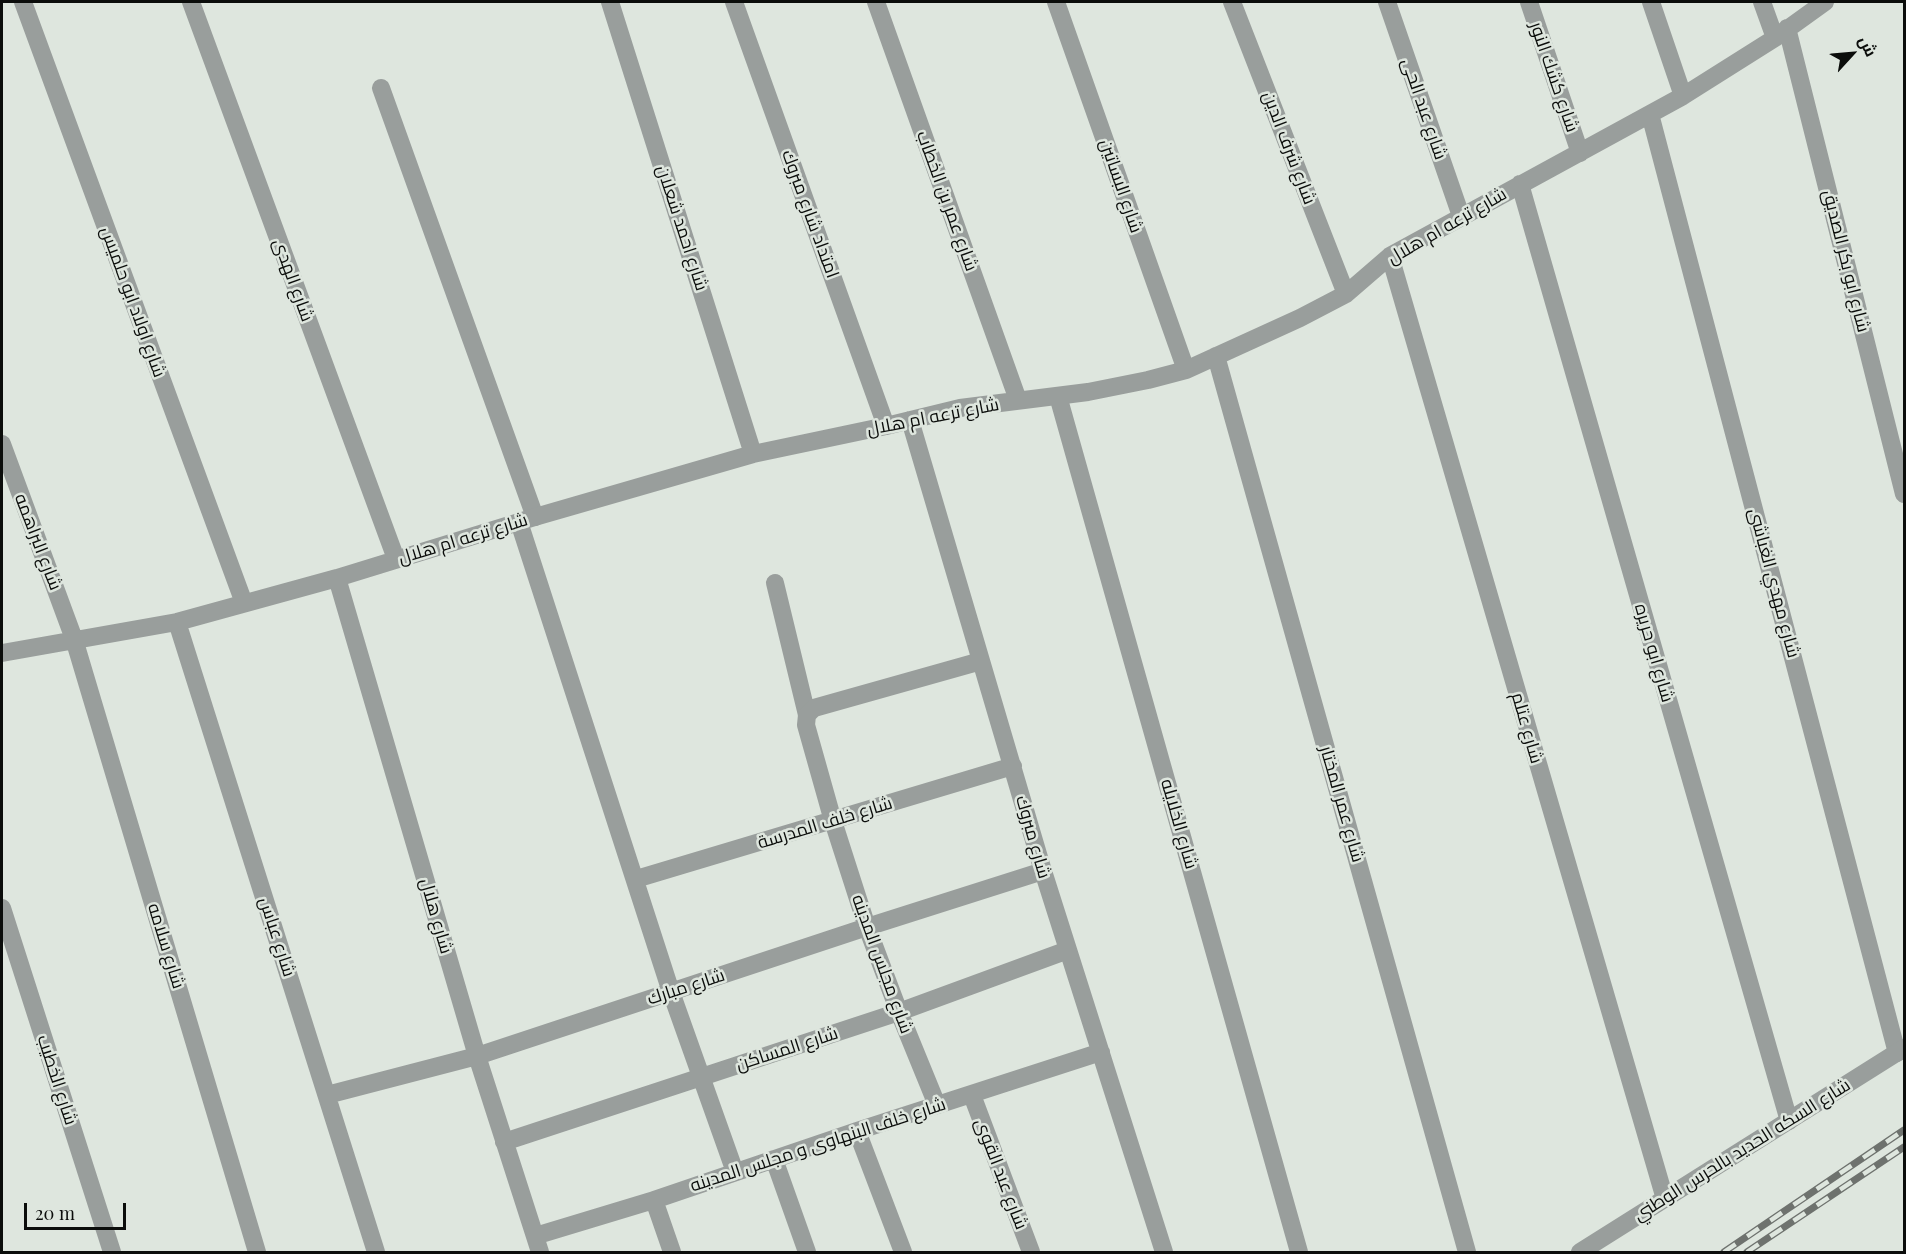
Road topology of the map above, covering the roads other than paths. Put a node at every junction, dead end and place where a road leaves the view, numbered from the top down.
1 (23, 2) edge
2 (191, 2) edge
3 (610, 2) edge
4 (734, 2) edge
5 (876, 2) edge
6 (1056, 2) edge
7 (1232, 2) edge
8 (1387, 2) edge
9 (1529, 2) edge
10 (1651, 2) edge
11 (1762, 2) edge
12 (1825, 2) edge
13 (1781, 33) junction
14 (381, 88) dead end
15 (1683, 96) junction
16 (1650, 114) junction
17 (1580, 153) junction
18 (1520, 184) junction
19 (1461, 216) junction
20 (1390, 256) junction
21 (1346, 294) junction
22 (1216, 356) junction
23 (1186, 370) junction
24 (1059, 396) junction
25 (1018, 400) junction
26 (910, 420) junction
27 (886, 426) junction
28 (2, 444) edge
29 (753, 454) junction
30 (1905, 494) edge
31 (527, 520) junction
32 (396, 559) junction
33 (337, 578) junction
34 (775, 583) dead end
35 (244, 603) junction
36 (177, 622) junction
37 (74, 639) junction
38 (2, 653) edge
39 (981, 661) junction
40 (807, 715) junction
41 (1013, 766) junction
42 (833, 821) junction
43 (1043, 871) junction
44 (636, 879) junction
45 (2, 908) edge
46 (867, 927) junction
47 (1068, 950) junction
48 (671, 992) junction
49 (899, 1012) junction
50 (1901, 1050) edge
51 (1101, 1052) junction
52 (477, 1056) junction
53 (702, 1077) junction
54 (327, 1095) junction
55 (972, 1095) junction
56 (937, 1105) junction
57 (1789, 1121) junction
58 (857, 1131) junction
59 (504, 1142) junction
60 (774, 1159) junction
61 (735, 1172) junction
62 (1665, 1199) junction
63 (654, 1200) junction
64 (538, 1244) edge
65 (112, 1252) edge
66 (257, 1252) edge
67 (376, 1252) edge
68 (672, 1252) edge
69 (807, 1252) edge
70 (903, 1252) edge
71 (1031, 1252) edge
72 (1164, 1252) edge
73 (1299, 1252) edge
74 (1467, 1252) edge
75 (1580, 1252) edge

1 - 35 street, شارع اولاد ابو حلميس
2 - 32 street, شارع الهدى
3 - 29 street, شارع احمد شعلان
4 - 27 street, امتداد شارع مبروك
5 - 25 street, شارع عمر بن الخطاب
6 - 23 street, شارع البساتين
7 - 21 street, شارع شرف الدين
8 - 19 street, شارع عبد الحى
9 - 17 street, شارع كشك النور
10 - 15 street
11 - 13 street, شارع ابو بكر الصديق
12 - 13 street, شارع ترعه ام هلال
13 - 15 street, شارع ترعه ام هلال
13 - 30 street, شارع ابو بكر الصديق
14 - 31 street
15 - 16 street, شارع ترعه ام هلال
16 - 17 street, شارع ترعه ام هلال
16 - 50 street, شارع مهدي الغباشى
17 - 18 street, شارع ترعه ام هلال
18 - 19 street, شارع ترعه ام هلال
18 - 57 street, شارع ابو حريره
19 - 20 street, شارع ترعه ام هلال
20 - 21 street, شارع ترعه ام هلال
20 - 62 street, شارع عتلم
21 - 22 street, شارع ترعه ام هلال
22 - 23 street, شارع ترعه ام هلال
22 - 74 street, شارع عمر المختار
23 - 24 street, شارع ترعه ام هلال
24 - 25 street, شارع ترعه ام هلال
24 - 73 street, شارع الخلايله
25 - 26 street, شارع ترعه ام هلال
26 - 27 street, شارع ترعه ام هلال
26 - 39 street, شارع مبروك
27 - 29 street, شارع ترعه ام هلال
28 - 37 street, شارع البراهمه
29 - 31 street, شارع ترعه ام هلال
31 - 32 street, شارع ترعه ام هلال
31 - 44 street
32 - 33 street, شارع ترعه ام هلال
33 - 35 street, شارع ترعه ام هلال
33 - 52 street, شارع هلال
34 - 40 street, شارع مجلس المدينه
35 - 36 street, شارع ترعه ام هلال
36 - 37 street, شارع ترعه ام هلال
36 - 54 street, شارع عباس
37 - 38 street, شارع ترعه ام هلال
37 - 66 street, شارع سلامه
39 - 40 street
39 - 41 street, شارع مبروك
40 - 42 street, شارع مجلس المدينه
41 - 42 street, شارع خلف المدرسة
41 - 43 street, شارع مبروك
42 - 44 street, شارع خلف المدرسة
42 - 46 street, شارع مجلس المدينه
43 - 46 street, شارع مبارك
43 - 47 street, شارع مبروك
44 - 48 street
45 - 65 street, شارع الخطيب
46 - 48 street, شارع مبارك
46 - 49 street, شارع مجلس المدينه
47 - 49 street, شارع المساكن
47 - 51 street, شارع مبروك
48 - 52 street, شارع مبارك
48 - 53 street
49 - 53 street, شارع المساكن
49 - 56 street, شارع مجلس المدينه
50 - 57 street, شارع السكه الحديد بالحرس الوطني
51 - 55 street, شارع خلف البنهاوى و مجلس المدينه
51 - 72 street, شارع مبروك
52 - 54 street, شارع مبارك
52 - 59 street, شارع هلال
53 - 59 street, شارع المساكن
53 - 61 street
54 - 67 street, شارع عباس
55 - 56 street, شارع خلف البنهاوى و مجلس المدينه
55 - 71 street, شارع عبد القوى
56 - 58 street, شارع خلف البنهاوى و مجلس المدينه
57 - 62 street, شارع السكه الحديد بالحرس الوطني
58 - 60 street, شارع خلف البنهاوى و مجلس المدينه
58 - 70 street
59 - 64 street, شارع هلال
60 - 61 street, شارع خلف البنهاوى و مجلس المدينه
60 - 69 street
61 - 63 street, شارع خلف البنهاوى و مجلس المدينه
62 - 75 street, شارع السكه الحديد بالحرس الوطني
63 - 64 street, شارع خلف البنهاوى و مجلس المدينه
63 - 68 street

